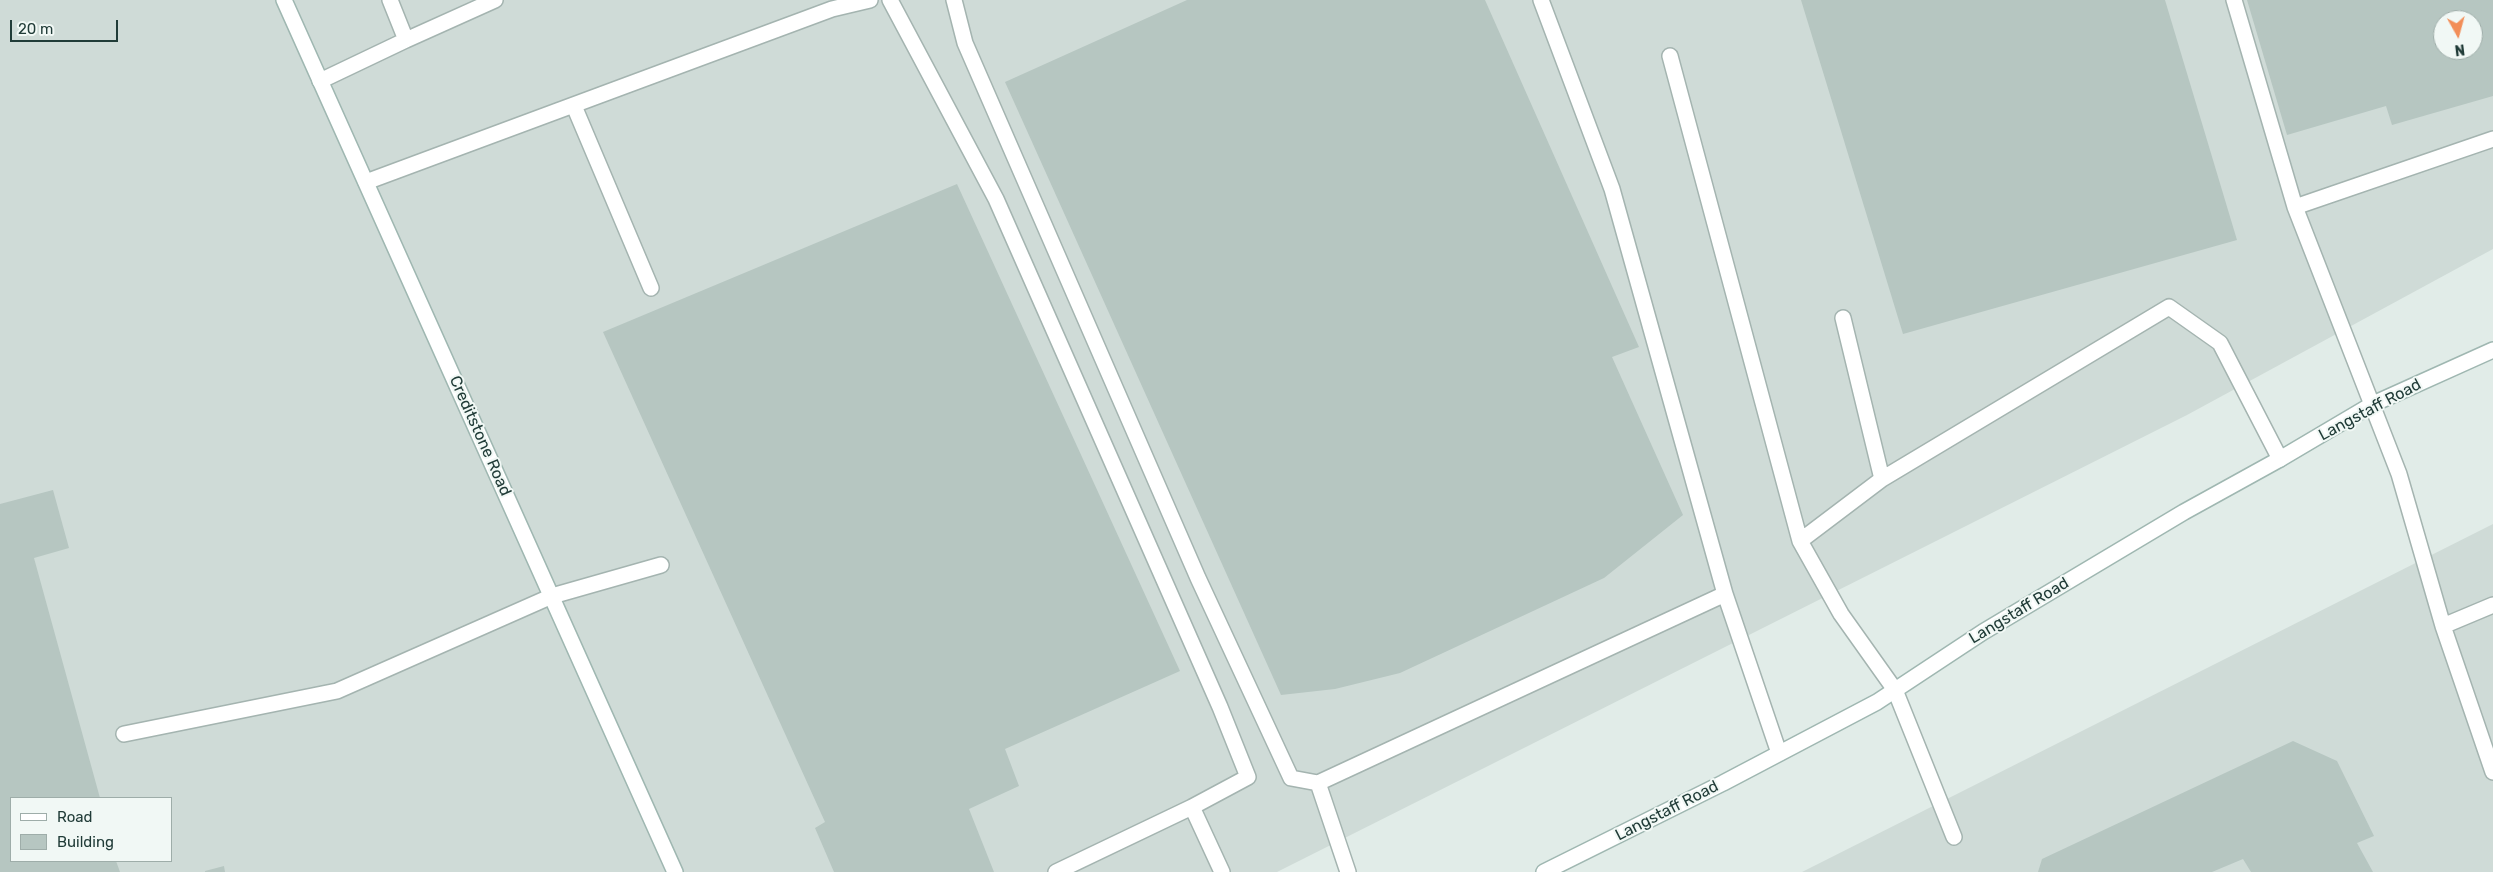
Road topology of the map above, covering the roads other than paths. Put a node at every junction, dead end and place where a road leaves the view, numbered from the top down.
1 (284, 0) edge
2 (390, 0) edge
3 (495, 0) edge
4 (870, 0) edge
5 (890, 0) edge
6 (954, 0) edge
7 (1541, 0) edge
8 (2234, 0) edge
9 (406, 40) junction
10 (1670, 56) dead end
11 (320, 81) junction
12 (574, 106) junction
13 (2493, 139) edge
14 (366, 182) junction
15 (2295, 207) junction
16 (651, 288) dead end
17 (1843, 318) dead end
18 (2493, 350) edge
19 (2373, 404) junction
20 (2280, 459) junction
21 (1882, 479) junction
22 (1800, 541) junction
23 (661, 565) dead end
24 (1725, 594) junction
25 (552, 596) junction
26 (2493, 605) edge
27 (2443, 626) junction
28 (1895, 690) junction
29 (124, 734) dead end
30 (1779, 753) junction
31 (2493, 772) edge
32 (1318, 783) junction
33 (1192, 807) junction
34 (1954, 837) dead end
35 (675, 872) edge
36 (1056, 872) edge
37 (1222, 872) edge
38 (1348, 872) edge
39 (1544, 872) edge

1 - 11 street, Creditstone Road
2 - 9 street
3 - 9 street
4 - 12 street
5 - 33 street
6 - 32 street
7 - 24 street
8 - 15 street
9 - 11 street
10 - 22 street
11 - 14 street, Creditstone Road
12 - 14 street
12 - 16 street
13 - 15 street
14 - 25 street, Creditstone Road
15 - 19 street
17 - 21 street
18 - 19 street, Langstaff Road
19 - 20 street, Langstaff Road
19 - 27 street
20 - 21 street
20 - 28 street, Langstaff Road
21 - 22 street
22 - 28 street
23 - 25 street
24 - 30 street
24 - 32 street
25 - 29 street
25 - 35 street, Creditstone Road
26 - 27 street
27 - 31 street
28 - 30 street, Langstaff Road
28 - 34 street
30 - 39 street, Langstaff Road
32 - 38 street
33 - 36 street
33 - 37 street

